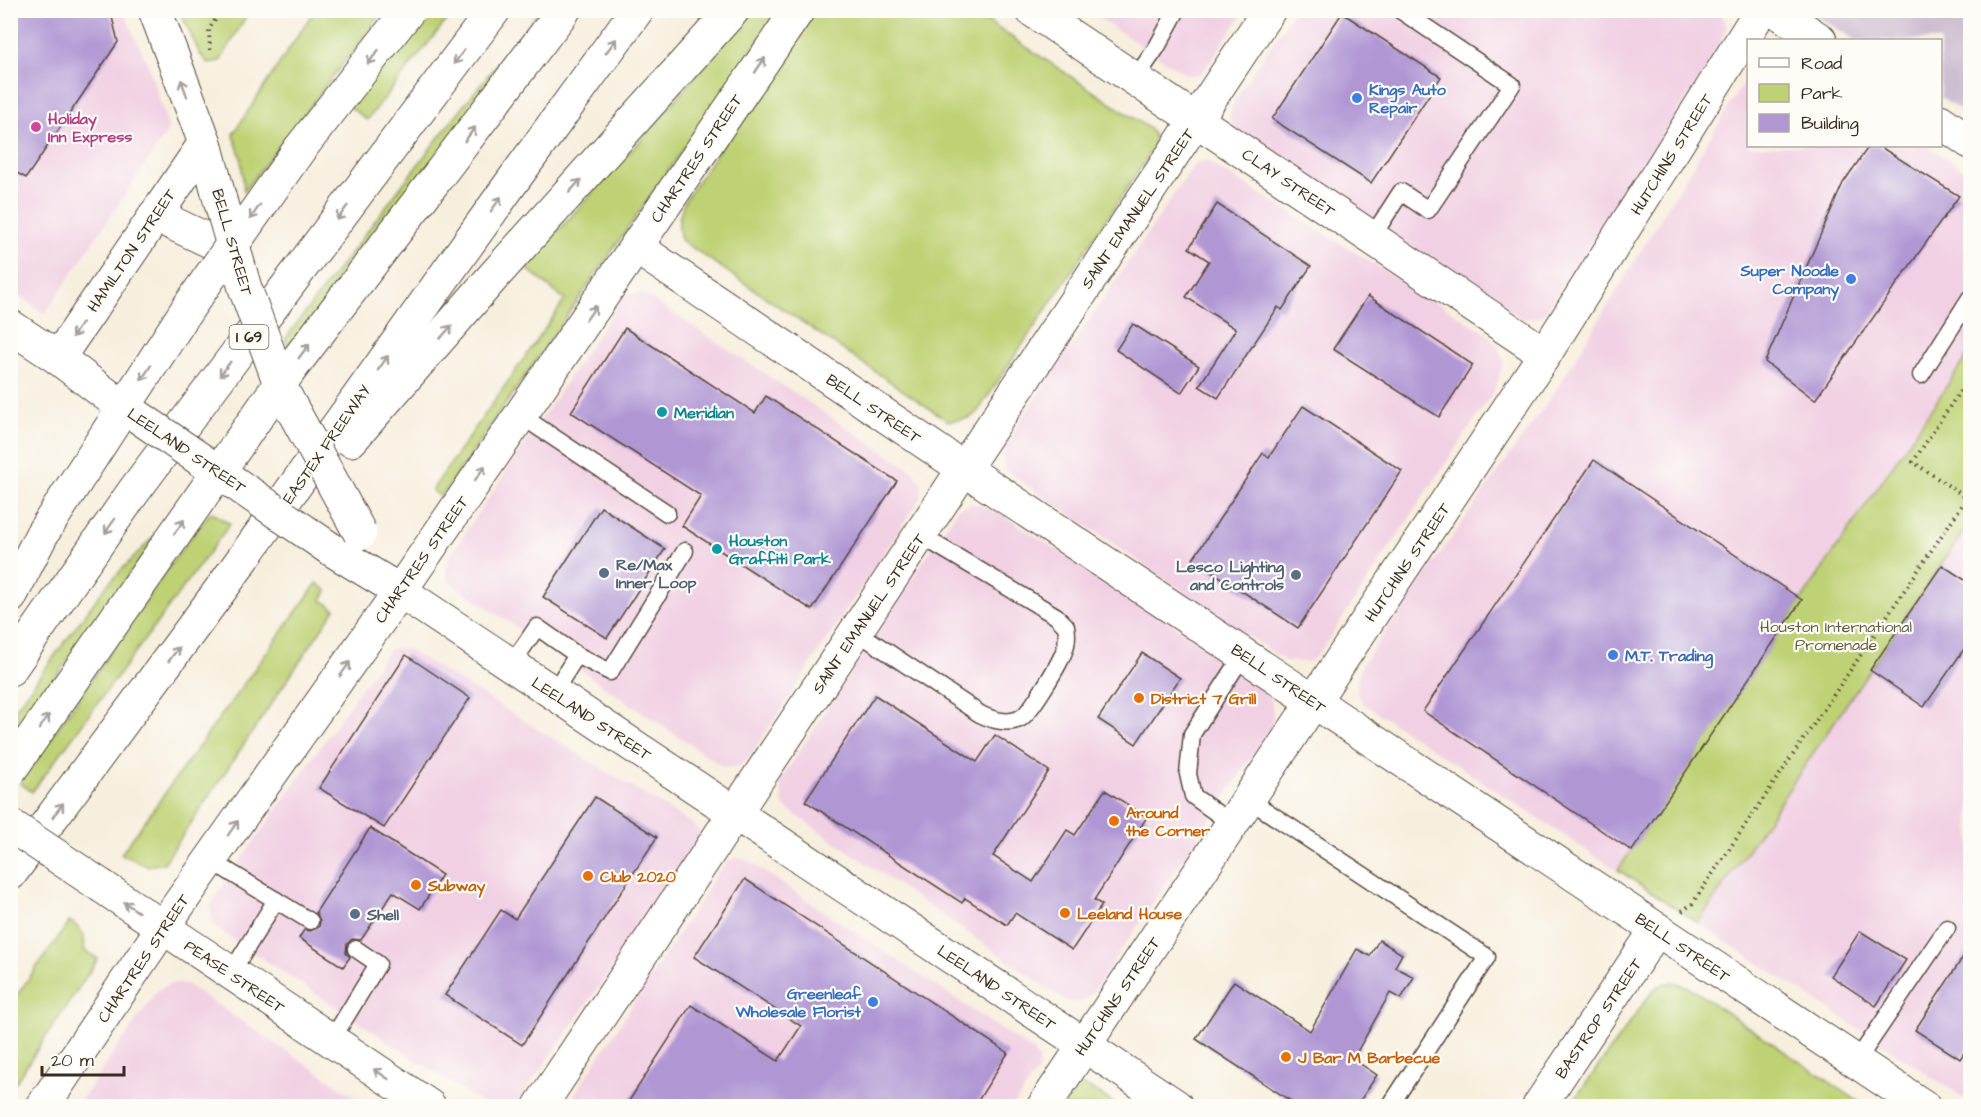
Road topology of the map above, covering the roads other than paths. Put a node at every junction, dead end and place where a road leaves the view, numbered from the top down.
1 (154, 10) edge
2 (409, 10) edge
3 (494, 10) edge
4 (564, 10) edge
5 (637, 10) edge
6 (733, 10) edge
7 (798, 10) edge
8 (1032, 10) edge
9 (1177, 10) edge
10 (1269, 10) edge
11 (1400, 10) edge
12 (1761, 10) edge
13 (1775, 10) edge
14 (1818, 39) edge
15 (1135, 79) junction
16 (1196, 119) junction
17 (1942, 122) edge
18 (1971, 142) edge
19 (205, 143) junction
20 (155, 215) junction
21 (1372, 237) junction
22 (636, 247) junction
23 (235, 253) junction
24 (1971, 298) edge
25 (10, 326) edge
26 (1545, 354) junction
27 (58, 358) junction
28 (1921, 375) dead end
29 (520, 415) junction
30 (964, 469) junction
31 (667, 513) dead end
32 (42, 534) junction
33 (920, 535) junction
34 (685, 551) dead end
35 (10, 571) edge
36 (227, 581) junction
37 (400, 591) junction
38 (10, 597) edge
39 (856, 631) junction
40 (1244, 654) junction
41 (577, 655) junction
42 (511, 665) junction
43 (10, 669) edge
44 (553, 693) junction
45 (1314, 701) junction
46 (10, 770) edge
47 (1240, 812) junction
48 (735, 813) junction
49 (10, 825) edge
50 (210, 860) junction
51 (10, 874) edge
52 (276, 900) junction
53 (310, 921) dead end
54 (163, 927) junction
55 (1947, 928) dead end
56 (1656, 929) junction
57 (356, 949) dead end
58 (231, 973) junction
59 (331, 1041) junction
60 (1084, 1046) junction
61 (1856, 1062) junction
62 (43, 1107) edge
63 (429, 1107) edge
64 (540, 1107) edge
65 (1044, 1107) edge
66 (1176, 1107) edge
67 (1390, 1107) edge
68 (1539, 1107) edge
69 (1923, 1107) edge

19 -> 1 main road, BELL STREET
2 -> 32 main road, bridge
3 -> 43 main road, I 69
46 -> 4 main road, bridge
36 -> 5 main road, EASTEX FREEWAY
36 -> 6 main road
22 -> 7 main road, CHARTRES STREET
8 - 15 main road, CLAY STREET
9 - 15 lane
10 - 16 main road, SAINT EMANUEL STREET
11 - 21 lane
12 - 26 main road, HUTCHINS STREET
13 - 14 main road
15 - 16 main road, CLAY STREET
16 - 21 main road, CLAY STREET
16 - 30 main road, SAINT EMANUEL STREET
17 - 18 main road
19 - 20 main road, HAMILTON STREET
19 - 23 main road, BELL STREET, bridge
20 - 23 main road
20 -> 27 main road, HAMILTON STREET
21 - 26 main road, CLAY STREET
29 -> 22 main road, CHARTRES STREET
22 - 30 main road, BELL STREET
23 - 37 main road, BELL STREET, bridge
24 - 28 lane
25 - 27 main road, LEELAND STREET
26 - 45 main road, HUTCHINS STREET
27 - 37 main road, LEELAND STREET, bridge
29 - 31 lane
37 -> 29 main road, CHARTRES STREET
30 - 33 main road, SAINT EMANUEL STREET
30 - 40 main road, BELL STREET
32 - 35 main road
32 - 38 main road
33 - 39 main road, SAINT EMANUEL STREET
33 - 39 lane
34 - 41 lane
51 -> 36 main road, EASTEX FREEWAY
37 - 42 main road, LEELAND STREET
50 -> 37 main road, CHARTRES STREET
39 - 48 main road, SAINT EMANUEL STREET
40 - 45 main road, BELL STREET
40 - 47 lane
41 - 42 lane
41 - 44 lane
42 - 44 main road, LEELAND STREET
44 - 48 main road, LEELAND STREET
45 - 47 main road, HUTCHINS STREET
45 - 56 main road, BELL STREET
47 - 60 main road, HUTCHINS STREET
47 - 67 lane
48 - 60 main road, LEELAND STREET
48 - 64 main road, SAINT EMANUEL STREET
54 -> 49 main road, PEASE STREET, bridge
50 - 52 lane
50 - 54 main road, CHARTRES STREET
52 - 53 lane
52 - 58 lane
54 - 58 main road, PEASE STREET
54 - 62 main road, CHARTRES STREET
55 - 61 lane
56 - 61 main road, BELL STREET
56 - 68 main road, BASTROP STREET
57 - 59 lane
58 - 59 main road, PEASE STREET
63 -> 59 main road, PEASE STREET
60 - 65 main road, HUTCHINS STREET
60 - 66 main road, LEELAND STREET
61 - 69 main road, BELL STREET

